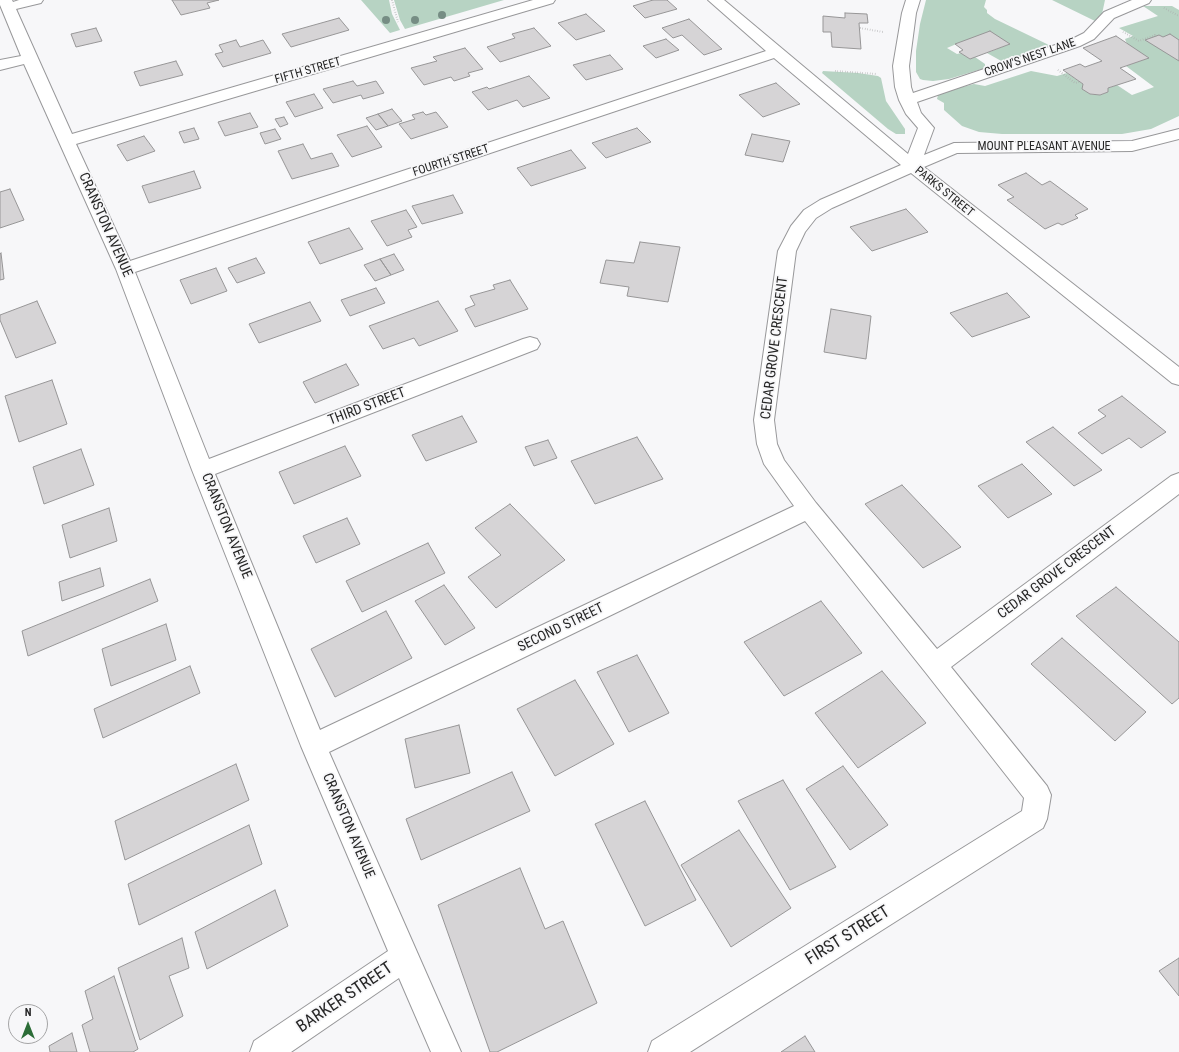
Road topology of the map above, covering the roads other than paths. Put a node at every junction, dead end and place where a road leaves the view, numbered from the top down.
1 (36, 0) edge
2 (548, 0) edge
3 (715, 0) edge
4 (913, 0) edge
5 (1113, 0) edge
6 (1144, 0) edge
7 (6, 4) edge
8 (1109, 15) junction
9 (777, 52) junction
10 (29, 58) junction
11 (0, 65) edge
12 (907, 100) junction
13 (1179, 134) edge
14 (67, 141) junction
15 (912, 166) junction
16 (126, 270) junction
17 (530, 344) dead end
18 (1179, 378) edge
19 (204, 470) junction
20 (1179, 482) edge
21 (808, 509) junction
22 (935, 664) junction
23 (314, 746) junction
24 (1034, 819) joint
25 (405, 957) junction
26 (265, 1052) edge
27 (446, 1052) edge
28 (663, 1052) edge

1 - 7 street
2 - 14 street, FIFTH STREET
3 - 9 street, PARKS STREET
4 - 12 street
5 - 8 street
6 - 8 street, CROW'S NEST LANE
7 - 10 street, CRANSTON AVENUE
8 - 12 street, CROW'S NEST LANE
9 - 15 street, PARKS STREET
9 - 16 street, FOURTH STREET
10 - 11 street
10 - 14 street, CRANSTON AVENUE
12 - 15 street
13 - 15 street, MOUNT PLEASANT AVENUE
14 - 16 street, CRANSTON AVENUE
15 - 18 street, PARKS STREET
15 - 21 street, CEDAR GROVE CRESCENT
16 - 19 street, CRANSTON AVENUE
17 - 19 street, THIRD STREET
19 - 23 street, CRANSTON AVENUE
20 - 22 street, CEDAR GROVE CRESCENT
21 - 22 street, CEDAR GROVE CRESCENT
21 - 23 street, SECOND STREET
22 - 24 street, CEDAR GROVE CRESCENT
23 - 25 street, CRANSTON AVENUE
24 - 28 street, FIRST STREET
25 - 26 street, BARKER STREET
25 - 27 street, CRANSTON AVENUE

